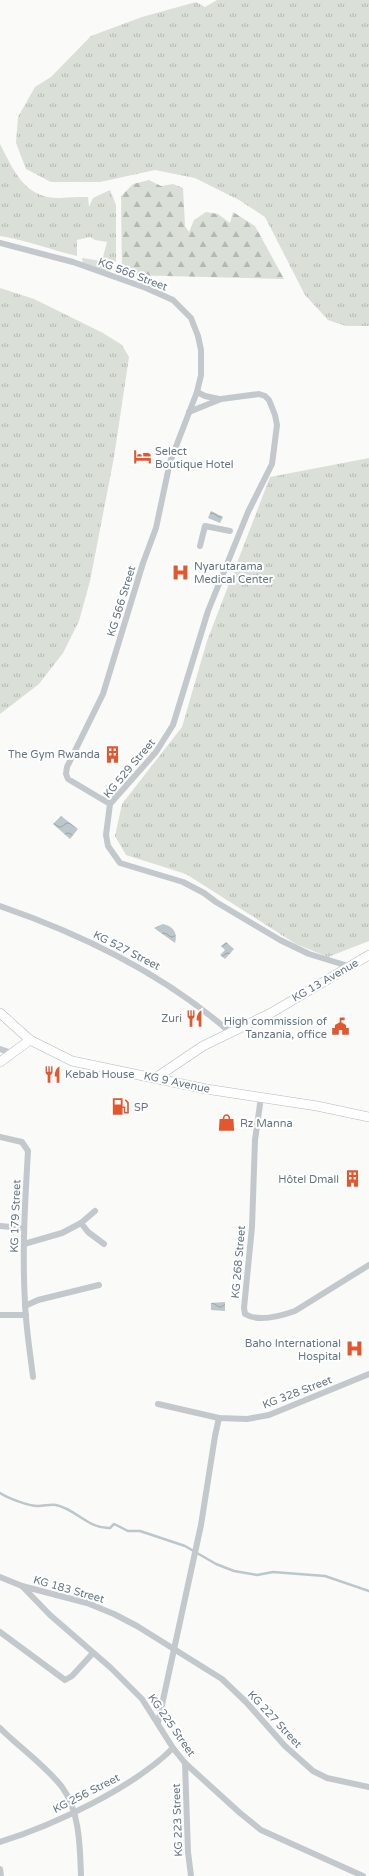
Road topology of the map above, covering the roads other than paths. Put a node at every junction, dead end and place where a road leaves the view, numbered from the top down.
1 (0, 243) edge
2 (197, 392) junction
3 (221, 399) junction
4 (189, 412) junction
5 (230, 531) dead end
6 (200, 546) dead end
7 (110, 804) junction
8 (0, 906) edge
9 (369, 954) edge
10 (348, 966) junction
11 (0, 1013) edge
12 (232, 1034) junction
13 (30, 1040) junction
14 (0, 1049) edge
15 (12, 1053) junction
16 (0, 1062) edge
17 (157, 1077) junction
18 (261, 1097) junction
19 (369, 1117) edge
20 (0, 1137) edge
21 (95, 1211) dead end
22 (81, 1223) junction
23 (0, 1226) edge
24 (23, 1228) junction
25 (24, 1244) junction
26 (104, 1244) dead end
27 (369, 1265) edge
28 (99, 1285) dead end
29 (25, 1306) junction
30 (0, 1315) edge
31 (26, 1315) junction
32 (369, 1374) edge
33 (33, 1376) dead end
34 (158, 1404) dead end
35 (219, 1418) junction
36 (0, 1577) edge
37 (22, 1586) junction
38 (0, 1632) edge
39 (173, 1647) junction
40 (93, 1653) junction
41 (158, 1723) junction
42 (0, 1728) edge
43 (173, 1748) junction
44 (186, 1763) junction
45 (369, 1787) edge
46 (73, 1812) junction
47 (0, 1842) edge
48 (0, 1869) edge
49 (1, 1876) edge
50 (80, 1876) edge
51 (191, 1876) edge
52 (363, 1876) edge

1 - 2 street, KG 566 Street
2 - 3 street
2 - 4 street, KG 566 Street
3 - 4 street
3 - 7 street, KG 529 Street
4 - 7 street, KG 566 Street
5 - 6 street
7 - 10 street, KG 529 Street
8 - 12 street, KG 527 Street
9 - 10 main road, KG 13 Avenue
10 - 12 main road, KG 13 Avenue
11 - 13 main road, KG 9 Avenue
12 - 17 main road, KG 13 Avenue
13 - 15 main road
13 - 17 main road, KG 9 Avenue
14 - 15 street
15 - 16 main road
17 - 18 main road, KG 9 Avenue
18 - 19 main road, KG 9 Avenue
18 - 27 street, KG 268 Street
20 - 24 street, KG 179 Street
21 - 22 street
22 - 25 street
22 - 26 street
23 - 24 street
24 - 25 street, KG 179 Street
25 - 29 street, KG 179 Street
28 - 29 street
29 - 31 street, KG 179 Street
30 - 31 street
31 - 33 street, KG 179 Street
32 - 35 street, KG 328 Street
34 - 35 street, KG 328 Street
35 - 39 street
36 - 37 street, KG 183 Street
37 - 39 street, KG 183 Street
37 - 40 street, KG 225 Street
38 - 40 street
39 - 41 street
39 - 45 street, KG 227 Street
40 - 41 street, KG 225 Street
41 - 43 street, KG 225 Street
42 - 46 street
43 - 44 street, KG 225 Street
43 - 46 street, KG 256 Street
44 - 51 street, KG 223 Street
44 - 52 street, KG 225 Street
46 - 47 street, KG 256 Street
46 - 50 street
48 - 49 street

